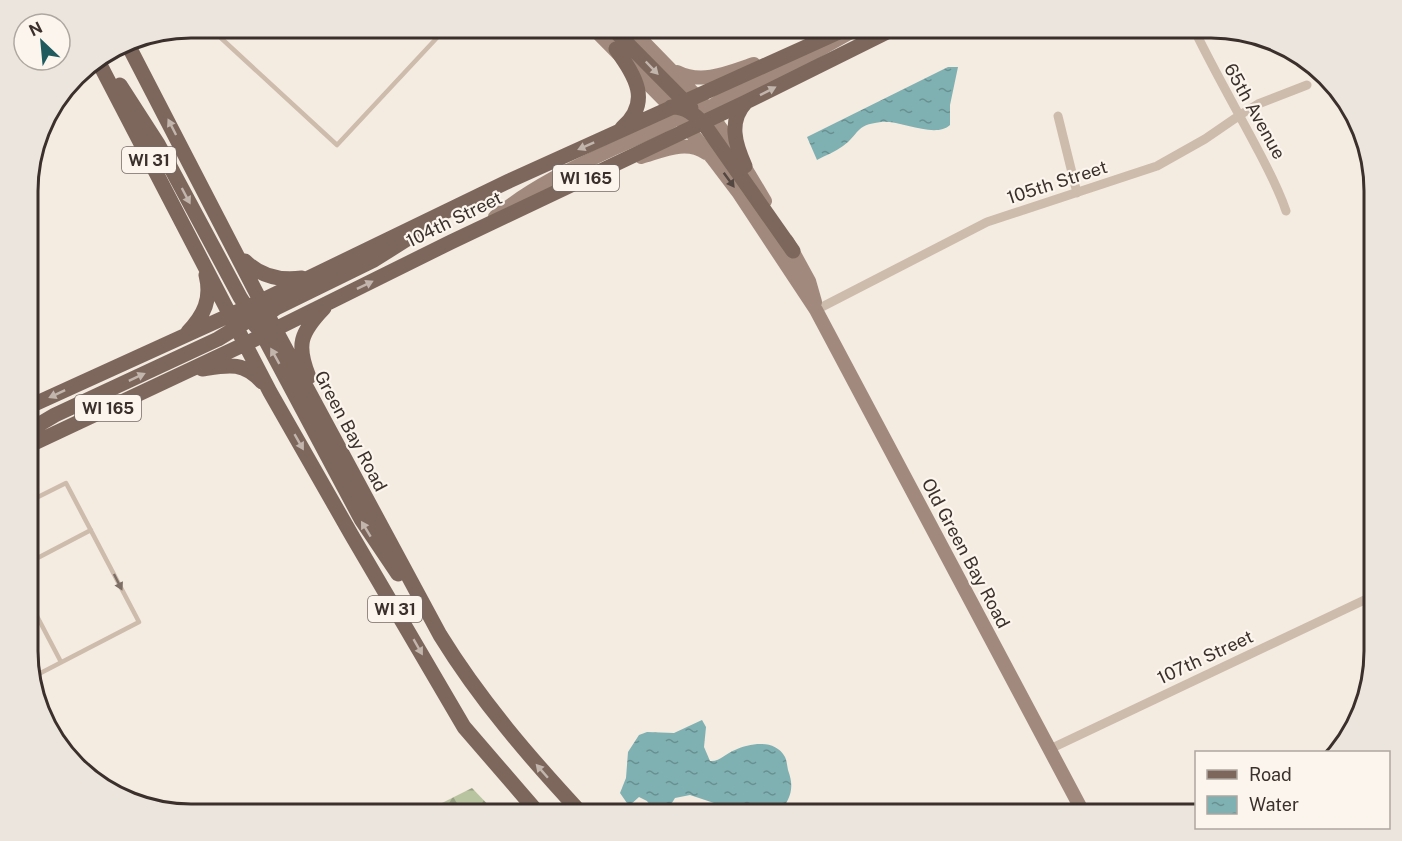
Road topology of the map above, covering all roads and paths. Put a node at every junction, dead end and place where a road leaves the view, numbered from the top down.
1 (220, 38) edge
2 (436, 38) edge
3 (604, 38) edge
4 (622, 38) edge
5 (640, 38) edge
6 (825, 38) edge
7 (840, 38) edge
8 (875, 38) edge
9 (1198, 38) edge
10 (616, 49) junction
11 (131, 50) edge
12 (790, 53) junction
13 (104, 65) edge
14 (103, 66) edge
15 (672, 69) junction
16 (1307, 85) dead end
17 (746, 102) junction
18 (693, 112) junction
19 (1240, 115) junction
20 (1058, 116) dead end
21 (618, 131) junction
22 (711, 156) junction
23 (624, 160) junction
24 (745, 166) junction
25 (1077, 192) junction
26 (452, 208) junction
27 (1286, 211) dead end
28 (484, 226) junction
29 (793, 251) junction
30 (237, 254) junction
31 (202, 261) junction
32 (311, 277) junction
33 (330, 302) junction
34 (816, 310) junction
35 (259, 319) junction
36 (233, 322) junction
37 (186, 334) junction
38 (245, 344) junction
39 (188, 370) junction
40 (270, 392) junction
41 (38, 402) edge
42 (320, 414) junction
43 (38, 425) edge
44 (38, 441) edge
45 (38, 497) edge
46 (91, 530) junction
47 (38, 558) edge
48 (1364, 600) edge
49 (425, 610) junction
50 (38, 618) edge
51 (61, 662) junction
52 (40, 673) edge
53 (1050, 749) junction
54 (1078, 803) edge
55 (530, 804) edge
56 (573, 804) edge

1 - 2 lane
3 - 10 street, Old Green Bay Road
4 -> 18 main road
5 - 15 street, Old Green Bay Road
6 - 12 main road, 104th Street / WI 165
7 - 18 street
17 -> 8 main road, 104th Street / WI 165
9 - 19 street, 65th Avenue
10 - 18 street, Old Green Bay Road
10 - 21 main road
30 -> 11 main road, Green Bay Road / WI 31
12 - 15 street
12 - 18 main road, 104th Street / WI 165
13 -> 35 main road
14 - 31 main road, WI 31
15 - 18 street, Old Green Bay Road
16 - 19 street, 105th Street
17 - 18 main road, 104th Street / WI 165
17 - 24 main road
18 - 21 main road, 104th Street / WI 165
18 - 22 street, Old Green Bay Road
18 - 23 main road, 104th Street / WI 165
18 - 24 street, Old Green Bay Road
18 - 28 street
18 - 29 main road
19 - 25 street, 105th Street
19 - 27 street, 65th Avenue
20 - 25 street
21 -> 26 main road, 104th Street / WI 165
22 - 23 street
22 -> 34 street, Old Green Bay Road
23 - 28 main road, 104th Street / WI 165
24 - 29 street, Old Green Bay Road
25 - 34 street, 105th Street
26 - 32 main road, 104th Street / WI 165
26 - 35 main road
33 -> 28 main road, 104th Street / WI 165
29 - 34 street, Old Green Bay Road
30 - 32 main road
30 - 35 main road, Green Bay Road / WI 31
31 - 36 main road, WI 31
31 - 37 main road
32 - 35 main road, 104th Street / WI 165
33 - 35 main road, 104th Street / WI 165
33 - 42 main road
34 - 53 street, Old Green Bay Road
35 - 36 main road
35 - 38 main road
35 - 42 main road, Green Bay Road / WI 31
49 -> 35 main road
36 - 37 main road, WI 165
36 - 38 main road, WI 31
43 -> 36 main road
37 -> 41 main road, WI 165
38 - 39 main road, WI 165
38 - 40 main road, WI 31
39 - 40 main road
39 - 44 main road, WI 165
40 -> 55 main road, WI 31
42 - 49 main road, Green Bay Road / WI 31
45 - 46 lane
46 - 47 lane
46 -> 51 lane
48 - 53 street, 107th Street
56 -> 49 main road, Green Bay Road / WI 31
50 - 51 lane
51 - 52 lane
53 - 54 street, Old Green Bay Road

